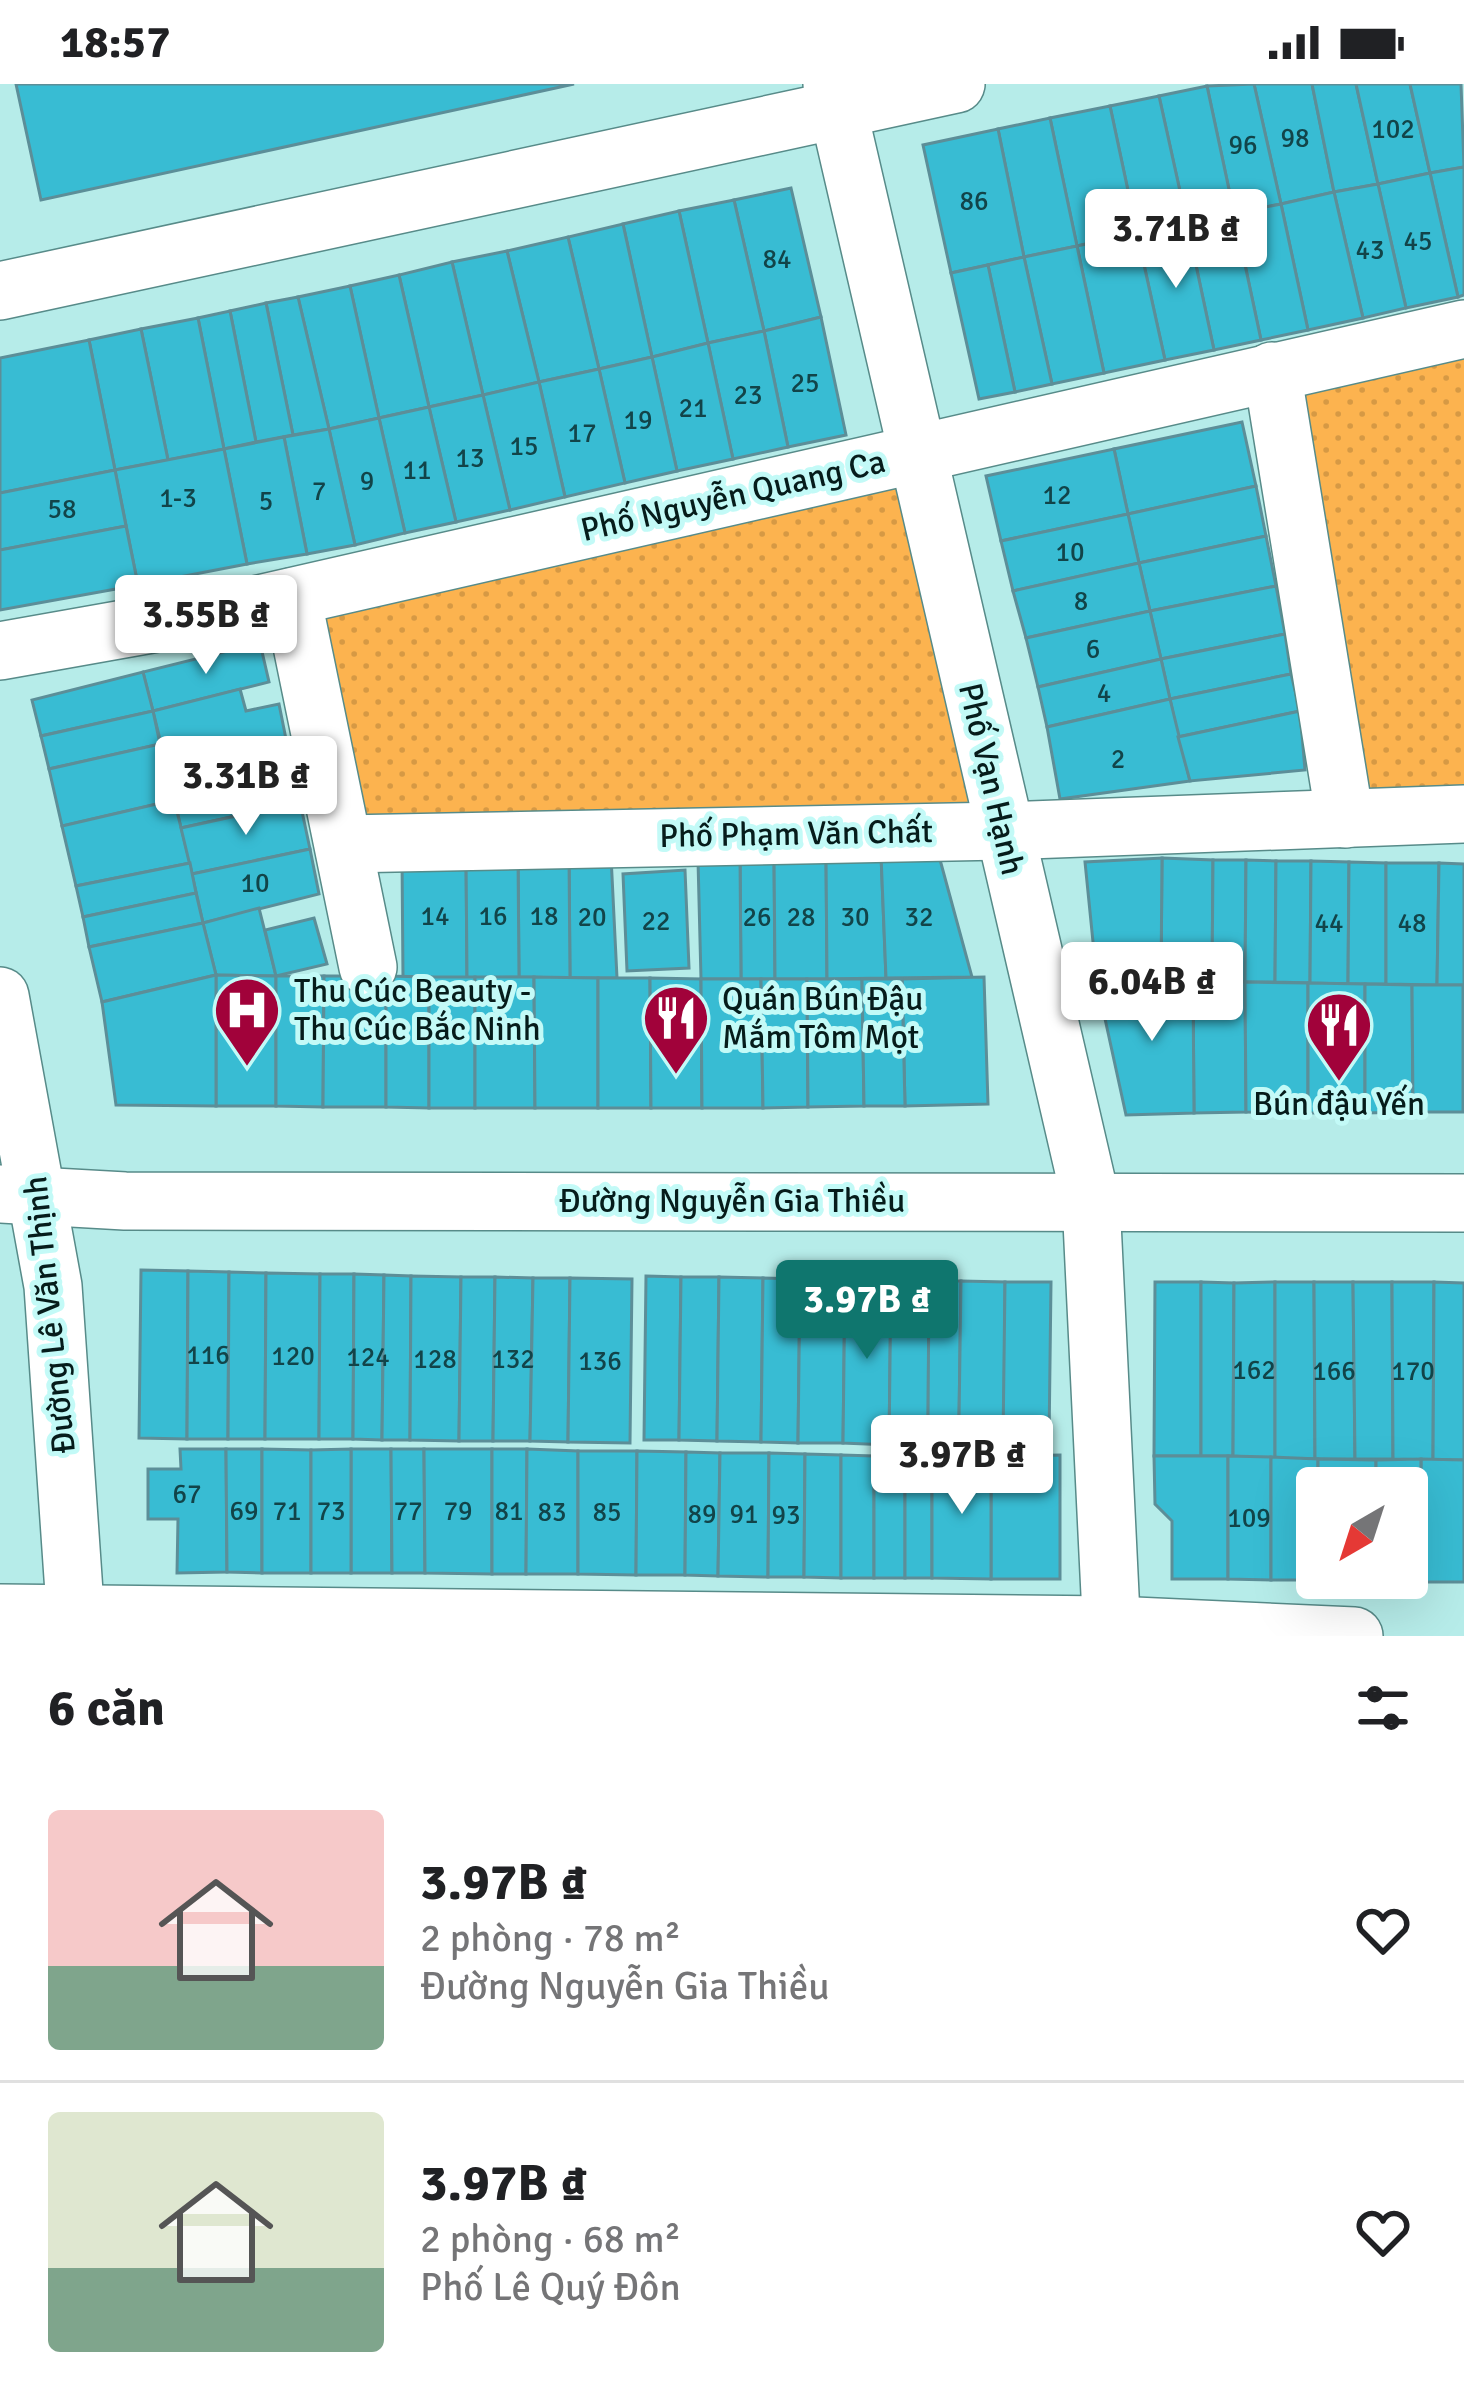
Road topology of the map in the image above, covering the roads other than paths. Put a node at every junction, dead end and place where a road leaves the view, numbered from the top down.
1 (956, 84) edge
2 (835, 97) edge
3 (0, 292) edge
4 (1464, 328) edge
5 (1273, 371) junction
6 (918, 454) junction
7 (292, 597) junction
8 (0, 651) edge
9 (1464, 814) edge
10 (1345, 819) junction
11 (1002, 831) junction
12 (344, 844) junction
13 (368, 967) dead end
14 (0, 996) edge
15 (20, 1194) edge
16 (1091, 1202) junction
17 (1464, 1203) edge
18 (0, 1613) edge
19 (77, 1624) edge
20 (1112, 1630) edge
21 (1354, 1636) edge

1 - 2 street
2 - 3 street
2 - 6 street, Phố Vạn Hạnh
4 - 5 street, Phố Nguyễn Quang Ca
5 - 6 street, Phố Nguyễn Quang Ca
5 - 10 street
6 - 7 street, Phố Nguyễn Quang Ca
6 - 11 street, Phố Vạn Hạnh
7 - 8 street, Phố Nguyễn Quang Ca
7 - 12 street
9 - 10 street, Phố Phạm Văn Chất
10 - 11 street, Phố Phạm Văn Chất
11 - 12 street, Phố Phạm Văn Chất
11 - 16 street, Phố Vạn Hạnh
12 - 13 street
14 - 15 street, Đường Lê Văn Thịnh
15 - 16 street, Đường Nguyễn Gia Thiều
15 - 19 street, Đường Lê Văn Thịnh
16 - 17 street, Đường Nguyễn Gia Thiều
16 - 20 street, Phố Vạn Hạnh
18 - 19 street
19 - 20 street
20 - 21 street

